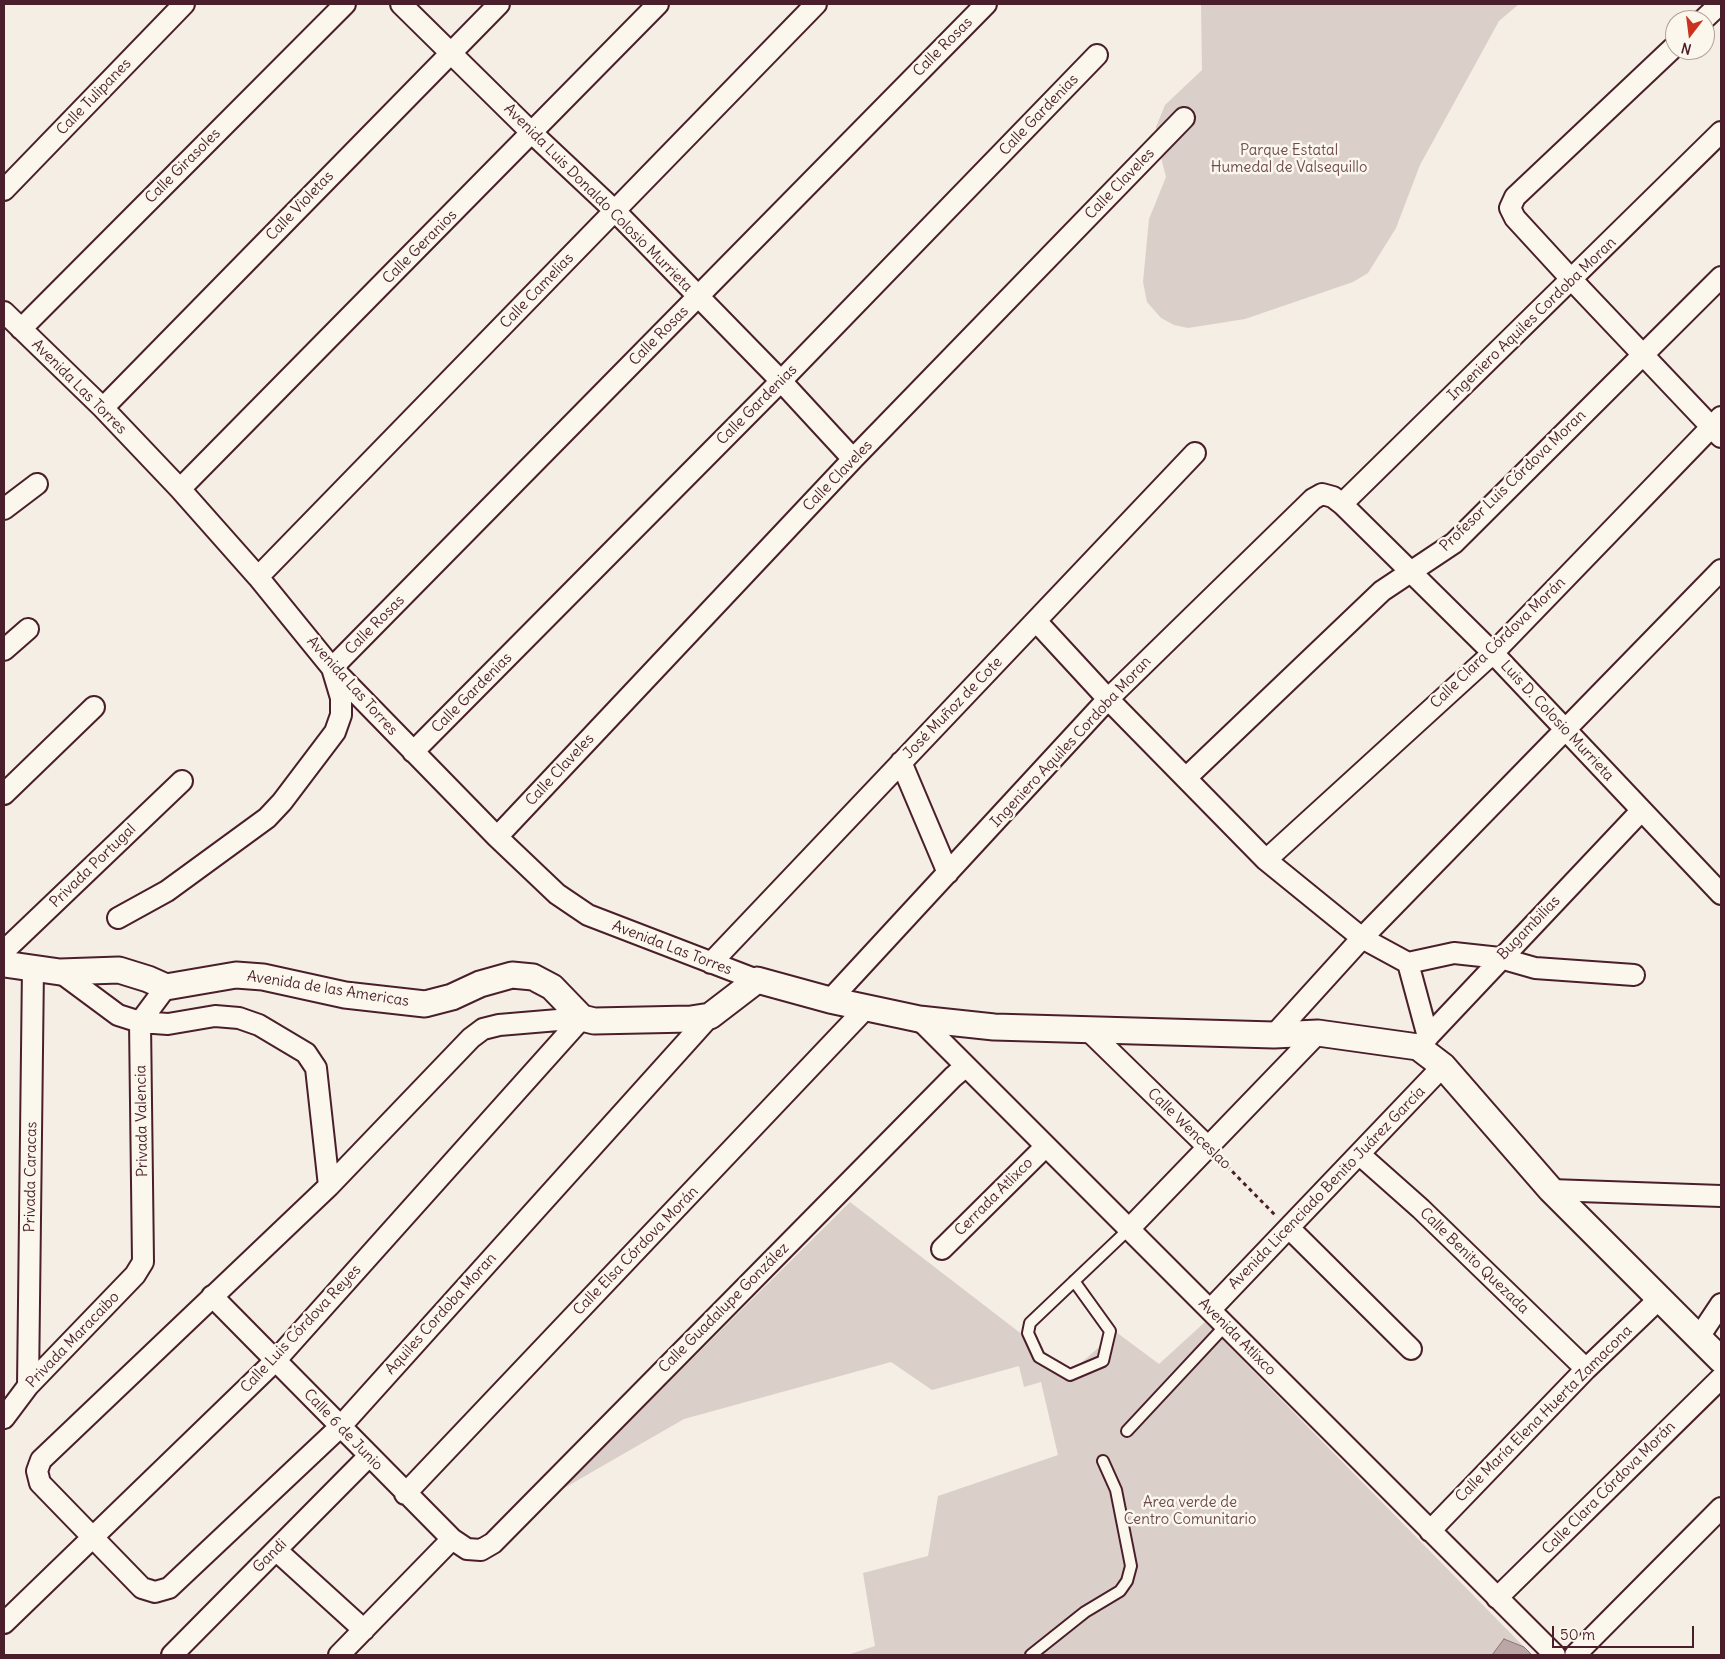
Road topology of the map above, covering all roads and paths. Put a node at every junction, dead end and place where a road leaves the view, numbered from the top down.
1 (184, 4) edge
2 (346, 4) edge
3 (401, 4) edge
4 (499, 4) edge
5 (658, 4) edge
6 (816, 4) edge
7 (986, 4) edge
8 (451, 52) junction
9 (1097, 55) dead end
10 (1665, 55) edge
11 (1184, 118) dead end
12 (1721, 132) edge
13 (532, 133) junction
14 (4, 190) edge
15 (615, 211) junction
16 (1721, 277) edge
17 (1572, 280) junction
18 (698, 297) junction
19 (4, 312) edge
20 (21, 329) junction
21 (1643, 355) junction
22 (781, 381) junction
23 (102, 408) junction
24 (1718, 427) edge
25 (1195, 453) dead end
26 (854, 459) junction
27 (37, 484) dead end
28 (180, 489) junction
29 (1322, 494) joint
30 (1342, 504) junction
31 (4, 509) edge
32 (1721, 570) edge
33 (1412, 573) junction
34 (258, 577) junction
35 (1036, 622) junction
36 (28, 629) dead end
37 (4, 650) edge
38 (1493, 653) junction
39 (332, 668) junction
40 (1108, 699) junction
41 (94, 707) dead end
42 (1566, 728) junction
43 (413, 752) junction
44 (902, 762) junction
45 (1187, 777) junction
46 (182, 782) dead end
47 (4, 794) edge
48 (1641, 811) junction
49 (497, 838) junction
50 (1266, 860) junction
51 (948, 873) junction
52 (1721, 894) edge
53 (118, 918) dead end
54 (1362, 938) junction
55 (4, 952) edge
56 (1500, 958) junction
57 (711, 963) junction
58 (1408, 963) junction
59 (4, 964) edge
60 (33, 967) junction
61 (60, 972) junction
62 (1634, 975) dead end
63 (757, 980) junction
64 (166, 988) junction
65 (830, 1000) junction
66 (866, 1008) junction
67 (710, 1016) junction
68 (582, 1018) junction
69 (919, 1019) junction
70 (140, 1022) junction
71 (1088, 1030) junction
72 (1318, 1033) junction
73 (1274, 1034) junction
74 (1423, 1042) junction
75 (966, 1066) junction
76 (1443, 1066) junction
77 (1046, 1146) junction
78 (1208, 1147) junction
79 (1359, 1154) junction
80 (329, 1186) junction
81 (1550, 1190) junction
82 (1721, 1196) edge
83 (1289, 1228) junction
84 (1129, 1229) junction
85 (942, 1249) dead end
86 (143, 1262) joint
87 (1074, 1281) junction
88 (212, 1296) junction
89 (1659, 1299) junction
90 (1721, 1304) edge
91 (1210, 1310) junction
92 (1226, 1326) junction
93 (1699, 1337) junction
94 (1411, 1349) dead end
95 (1721, 1360) edge
96 (275, 1361) junction
97 (1586, 1369) junction
98 (1721, 1378) edge
99 (28, 1386) junction
100 (4, 1418) edge
101 (340, 1427) junction
102 (1127, 1431) dead end
103 (369, 1456) junction
104 (1103, 1461) dead end
105 (405, 1494) junction
106 (1721, 1508) edge
107 (1430, 1530) junction
108 (94, 1537) junction
109 (452, 1539) junction
110 (276, 1550) junction
111 (482, 1550) joint
112 (1498, 1598) junction
113 (4, 1623) edge
114 (364, 1630) junction
115 (172, 1655) edge
116 (339, 1655) edge
117 (1030, 1655) edge
118 (1555, 1655) edge
119 (1575, 1655) edge

1 - 14 street, Calle Tulipanes
2 - 20 street, Calle Girasoles
3 - 8 street, Avenida Luis Donaldo Colosio Murrieta
4 - 8 street, Calle Violetas
5 - 13 street, Calle Geranios
6 - 15 street, Calle Camelias
7 - 18 street, Calle Rosas
8 - 13 street, Avenida Luis Donaldo Colosio Murrieta
8 - 23 street, Calle Violetas
9 - 22 street, Calle Gardenias
10 - 17 street
11 - 26 street, Calle Claveles
12 - 17 street, Ingeniero Aquiles Cordoba Moran
13 - 15 street, Avenida Luis Donaldo Colosio Murrieta
13 - 28 street, Calle Geranios
15 - 18 street, Avenida Luis Donaldo Colosio Murrieta
15 - 34 street, Calle Camelias
16 - 21 street, Profesor Luis Córdova Moran
17 - 21 street
17 - 30 street, Ingeniero Aquiles Cordoba Moran
18 - 22 street, Avenida Luis Donaldo Colosio Murrieta
18 - 39 street, Calle Rosas
19 - 20 street, Avenida Las Torres
20 - 23 street, Avenida Las Torres
21 - 24 street
21 - 33 street, Profesor Luis Córdova Moran
22 - 26 street, Avenida Luis Donaldo Colosio Murrieta
22 - 43 street, Calle Gardenias
23 - 28 street, Avenida Las Torres
24 - 38 street, Calle Clara Córdova Morán
25 - 35 street, José Muñoz de Cote
26 - 49 street, Calle Claveles
27 - 31 street
28 - 34 street, Avenida Las Torres
29 - 30 street, Luis D. Colosio Murrieta
29 - 40 street, Ingeniero Aquiles Cordoba Moran
30 - 33 street, Luis D. Colosio Murrieta
32 - 42 street
33 - 38 street, Luis D. Colosio Murrieta
33 - 45 street, Profesor Luis Córdova Moran
34 - 39 street, Avenida Las Torres
35 - 40 street
35 - 44 street, José Muñoz de Cote
36 - 37 street
38 - 42 street, Luis D. Colosio Murrieta
38 - 50 street, Calle Clara Córdova Morán
39 - 43 street, Avenida Las Torres
39 - 53 street
40 - 45 street
40 - 51 street, Ingeniero Aquiles Cordoba Moran
41 - 47 street
42 - 48 street, Luis D. Colosio Murrieta
42 - 54 street
43 - 49 street, Avenida Las Torres
44 - 51 street
44 - 57 street, José Muñoz de Cote
45 - 50 street
46 - 55 street, Privada Portugal
48 - 52 street, Luis D. Colosio Murrieta
48 - 56 street, Bugambilias
49 - 57 street, Avenida Las Torres
50 - 54 street
51 - 65 street, Ingeniero Aquiles Cordoba Moran
54 - 58 street
54 - 73 street
56 - 58 street
56 - 62 street
56 - 74 street, Bugambilias
57 - 63 street, Avenida Las Torres
58 - 74 street
59 - 60 street
60 - 61 street
60 - 99 street, Privada Caracas
61 - 64 street
61 - 70 street
63 - 65 street
63 - 67 street, Aquiles Cordoba Moran
64 - 68 street, Avenida de las Americas
64 - 70 street
65 - 66 street
66 - 69 street
66 - 105 street, Calle Elsa Córdova Morán
67 - 68 street
67 - 101 street, Aquiles Cordoba Moran
68 - 80 street
68 - 96 street, Calle Luis Córdova Reyes
69 - 71 street
69 - 75 street, Avenida Atlixco
70 - 80 street
70 - 86 street, Privada Valencia
71 - 73 street
71 - 78 street, Calle Wenceslao
72 - 73 street
72 - 74 street
72 - 78 street
74 - 76 street
75 - 77 street, Avenida Atlixco
75 - 111 street, Calle Guadalupe González
76 - 79 street, Avenida Licenciado Benito Juárez García
76 - 81 street
77 - 84 street, Avenida Atlixco
77 - 85 street, Cerrada Atlixco
78 - 83 path, Calle Wenceslao
78 - 84 street
79 - 83 street, Avenida Licenciado Benito Juárez García
79 - 97 street, Calle Benito Quezada
80 - 88 street
81 - 82 street
81 - 89 street
83 - 91 street, Avenida Licenciado Benito Juárez García
83 - 94 street
84 - 87 lane
84 - 91 street, Avenida Atlixco
86 - 99 street, Privada Maracaibo
87 - 87 lane
88 - 96 street, Calle 6 de Junio
88 - 108 street
89 - 93 street
89 - 97 street, Calle María Elena Huerta Zamacona
90 - 93 street
91 - 92 street, Avenida Atlixco
92 - 102 lane
92 - 107 street, Avenida Atlixco
93 - 95 street
96 - 101 street, Calle 6 de Junio
96 - 108 street, Calle Luis Córdova Reyes
97 - 107 street, Calle María Elena Huerta Zamacona
98 - 112 street, Calle Clara Córdova Morán
99 - 100 street, Privada Maracaibo
101 - 103 street, Calle 6 de Junio
101 - 108 street, Aquiles Cordoba Moran
103 - 105 street, Calle 6 de Junio
103 - 110 street, Gandi
104 - 117 lane
105 - 109 street, Calle 6 de Junio
106 - 119 street
107 - 112 street, Avenida Atlixco
108 - 113 street, Calle Luis Córdova Reyes
109 - 111 street, Calle 6 de Junio
109 - 114 street
110 - 114 street
110 - 115 street, Gandi
112 - 118 street, Avenida Atlixco
114 - 116 street

